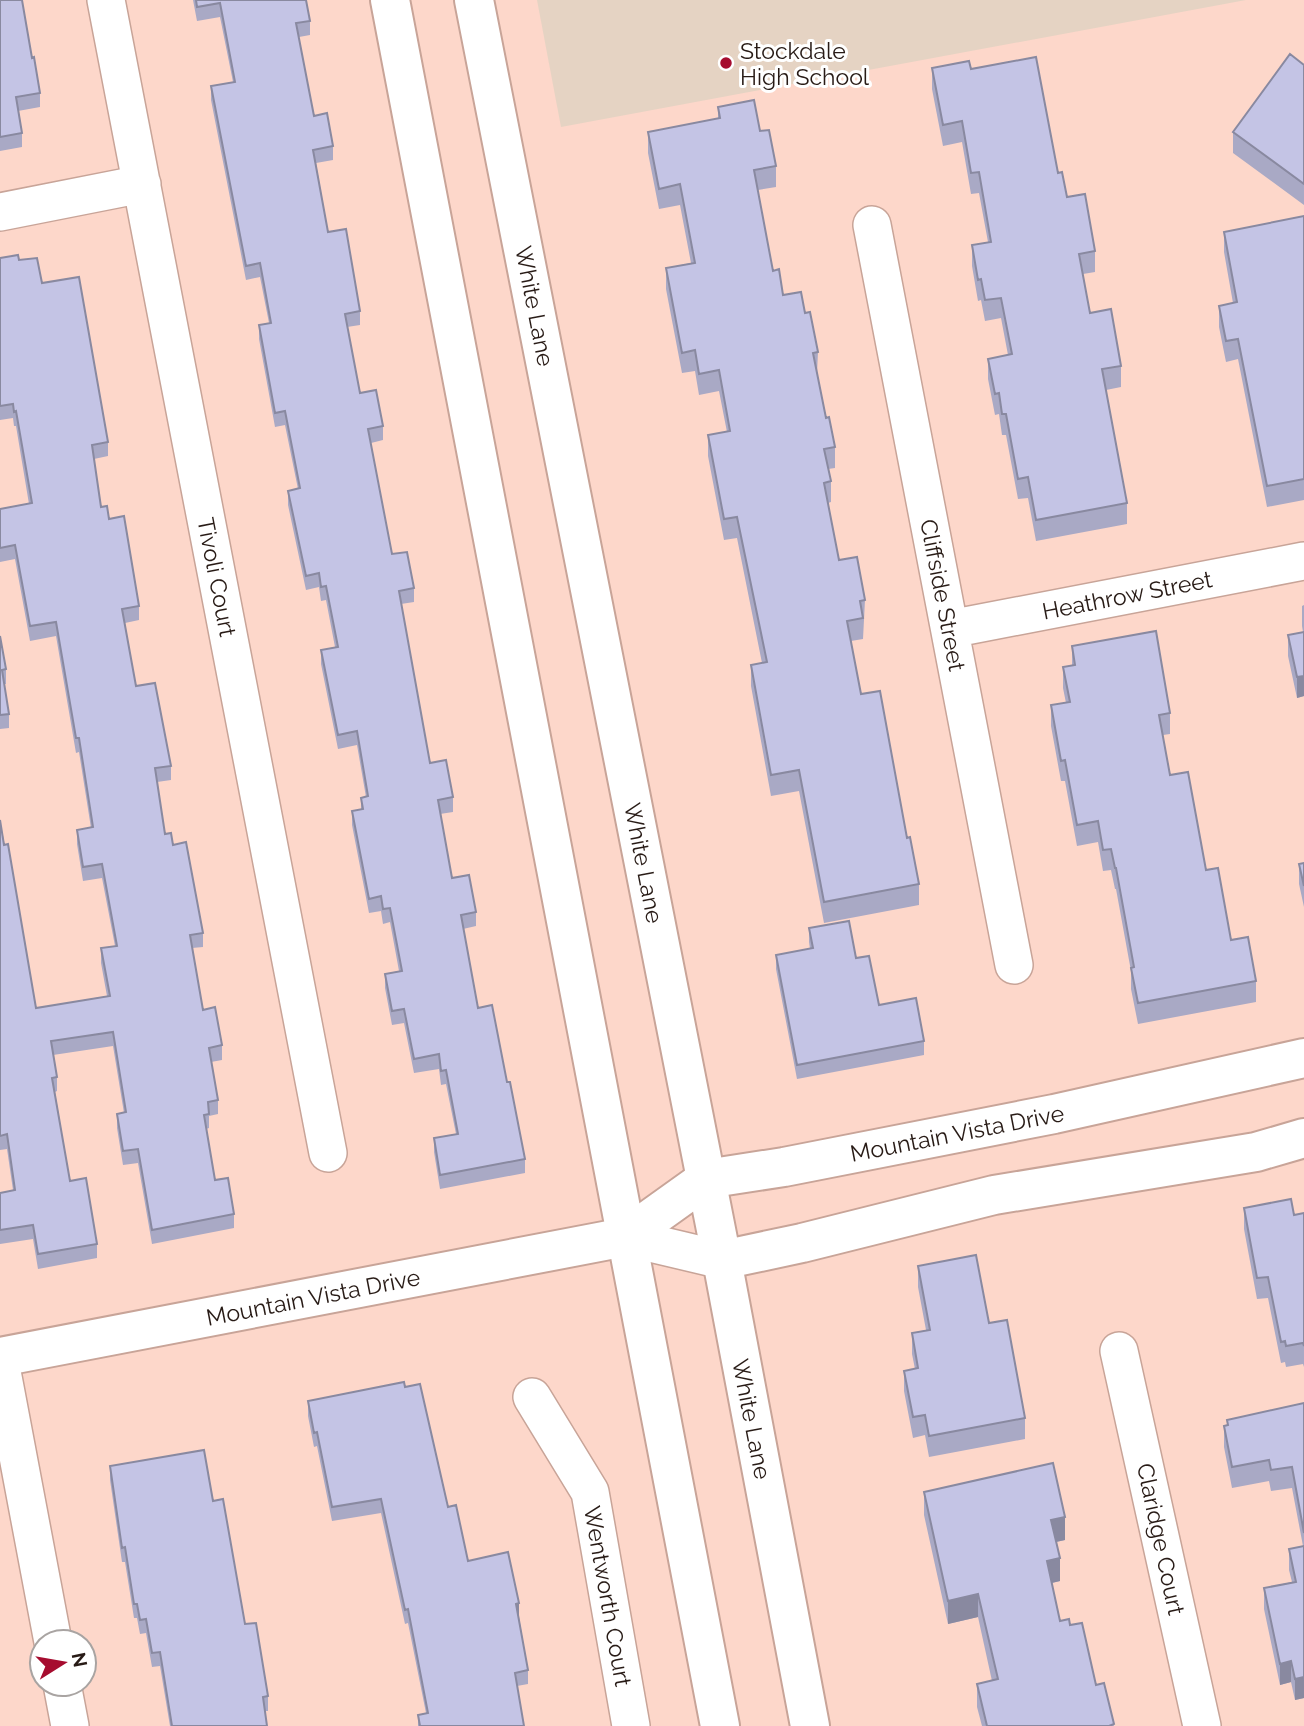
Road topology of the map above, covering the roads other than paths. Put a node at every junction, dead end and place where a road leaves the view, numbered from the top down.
1 (106, 0) edge
2 (390, 0) edge
3 (474, 0) edge
4 (142, 184) junction
5 (0, 212) edge
6 (872, 225) dead end
7 (1304, 561) edge
8 (950, 629) junction
9 (1014, 965) dead end
10 (1304, 1058) edge
11 (1304, 1138) edge
12 (328, 1153) dead end
13 (706, 1180) junction
14 (625, 1237) junction
15 (722, 1260) junction
16 (1119, 1351) dead end
17 (0, 1359) edge
18 (532, 1397) dead end
19 (51, 1628) edge
20 (64, 1698) edge
21 (69, 1726) edge
22 (631, 1726) edge
23 (720, 1726) edge
24 (810, 1726) edge
25 (1202, 1726) edge

1 - 4 street, Tivoli Court
2 - 14 main road
3 - 13 main road, White Lane
4 - 5 street
4 - 12 street, Tivoli Court
6 - 8 street, Cliffside Street
7 - 8 street, Heathrow Street
8 - 9 street, Cliffside Street
10 - 13 main road, Mountain Vista Drive
11 - 15 main road, Mountain Vista Drive
13 - 14 main road, Mountain Vista Drive
13 - 15 main road, White Lane
14 - 15 street, Mountain Vista Drive
14 - 17 main road, Mountain Vista Drive
14 - 23 main road
15 - 24 main road, White Lane
16 - 25 street, Claridge Court
17 - 19 street
18 - 22 street, Wentworth Court
20 - 21 street

